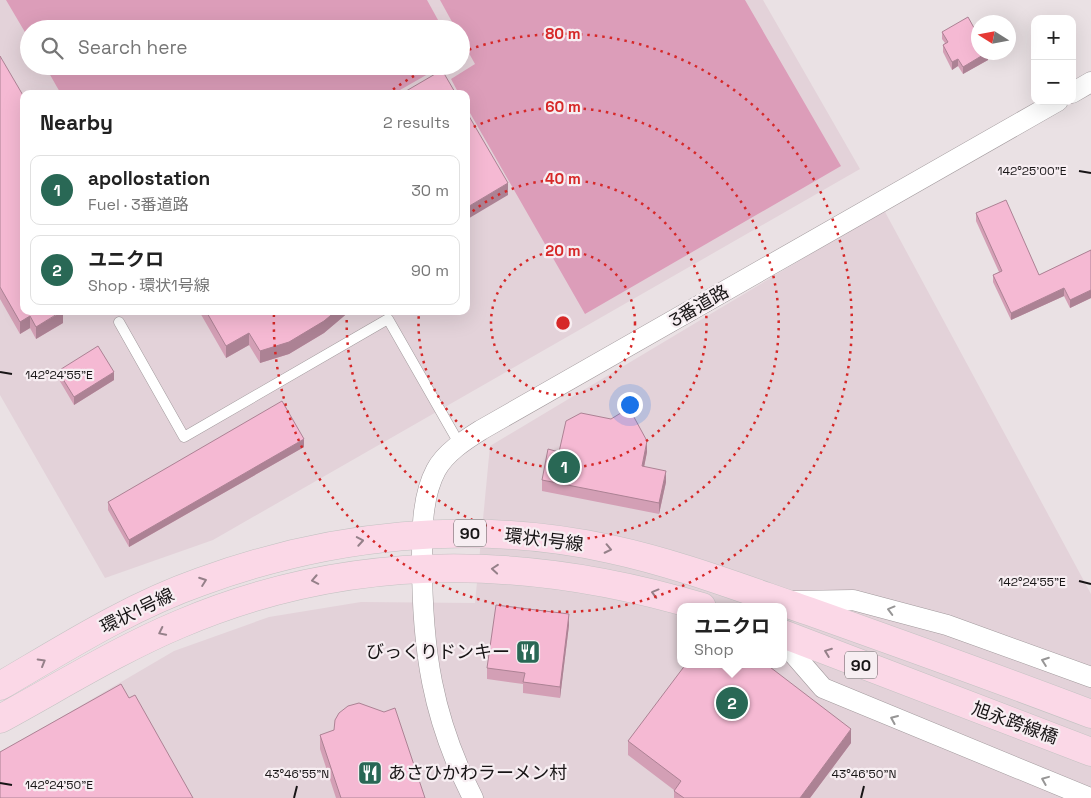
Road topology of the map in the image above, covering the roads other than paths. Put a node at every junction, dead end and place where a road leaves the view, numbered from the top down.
1 (1091, 82) edge
2 (1076, 91) edge
3 (1051, 105) edge
4 (119, 322) dead end
5 (460, 445) junction
6 (422, 533) junction
7 (422, 569) junction
8 (780, 602) junction
9 (688, 603) edge
10 (783, 603) edge
11 (787, 604) edge
12 (787, 636) edge
13 (787, 647) edge
14 (952, 661) joint
15 (1091, 677) edge
16 (0, 686) edge
17 (1091, 714) edge
18 (0, 719) edge
19 (1091, 752) edge
20 (473, 798) edge
21 (1090, 798) edge

1 - 2 street
3 - 5 street, 3番道路
4 - 5 lane
5 - 6 street, 3番道路
6 - 7 street, 3番道路
6 -> 8 main road, 環状1号線 / 90
16 -> 6 main road, 環状1号線 / 90
9 -> 7 main road, 環状1号線 / 90
7 -> 18 main road, 環状1号線 / 90
7 - 20 street, 3番道路
8 - 10 main road, 環状1号線 / 90
15 -> 8 street
11 - 14 main road, 環状1号線 / 90
19 -> 12 main road, 旭永跨線橋 / 90
21 -> 13 street
14 - 17 main road, 旭永跨線橋 / 90

